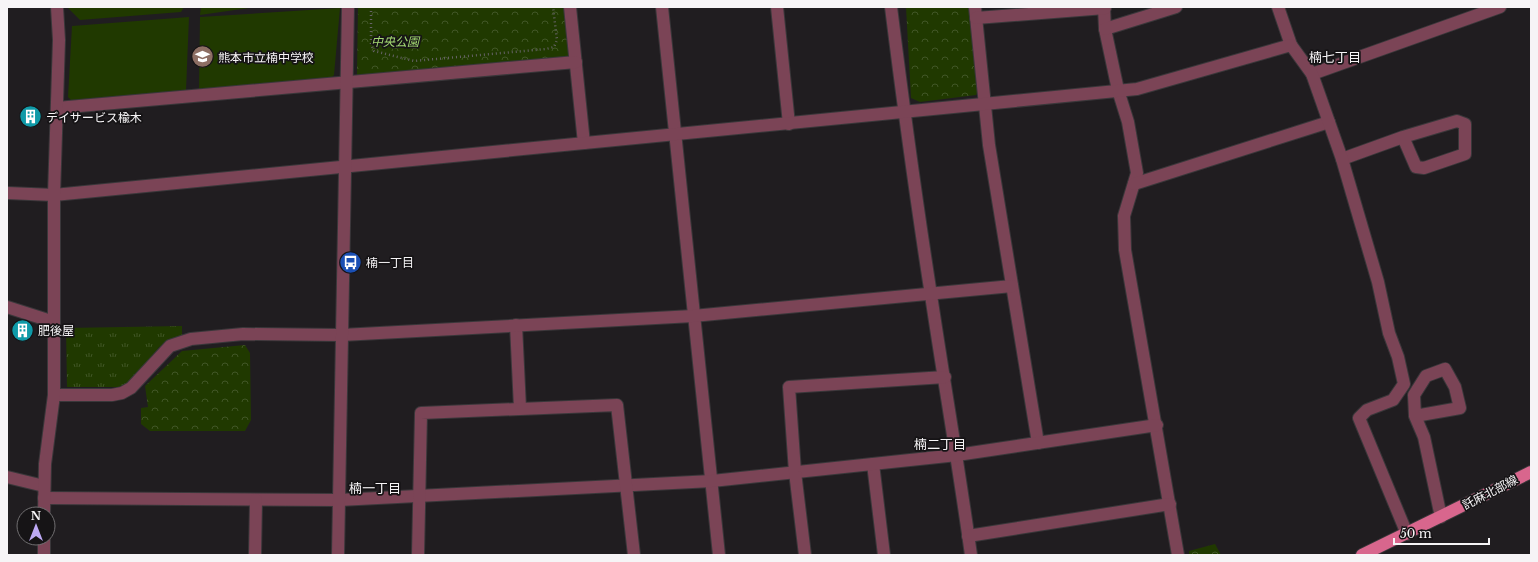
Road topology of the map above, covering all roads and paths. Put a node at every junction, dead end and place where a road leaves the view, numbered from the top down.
1 (57, 7) edge
2 (348, 7) edge
3 (371, 7) edge
4 (553, 7) edge
5 (570, 7) edge
6 (662, 7) edge
7 (777, 7) edge
8 (891, 7) edge
9 (1104, 7) edge
10 (1176, 7) edge
11 (1278, 7) edge
12 (1500, 7) edge
13 (975, 12) edge
14 (1105, 29) junction
15 (1291, 45) junction
16 (576, 62) junction
17 (1312, 74) junction
18 (346, 84) junction
19 (1118, 90) junction
20 (986, 104) junction
21 (57, 108) junction
22 (904, 113) junction
23 (1329, 122) junction
24 (789, 124) junction
25 (676, 135) junction
26 (1403, 137) junction
27 (584, 143) junction
28 (1342, 159) junction
29 (346, 167) junction
30 (1134, 184) junction
31 (7, 193) edge
32 (54, 195) junction
33 (1012, 286) junction
34 (931, 294) junction
35 (7, 307) edge
36 (693, 316) junction
37 (54, 322) junction
38 (516, 325) junction
39 (342, 335) junction
40 (945, 377) junction
41 (54, 395) junction
42 (520, 408) junction
43 (1415, 416) junction
44 (1157, 425) junction
45 (1038, 443) junction
46 (957, 455) junction
47 (873, 464) junction
48 (795, 472) junction
49 (1531, 472) edge
50 (7, 477) edge
51 (712, 481) junction
52 (44, 486) junction
53 (627, 486) junction
54 (419, 497) junction
55 (44, 498) junction
56 (256, 500) junction
57 (339, 500) junction
58 (1170, 504) junction
59 (44, 506) edge
60 (1441, 517) junction
61 (1407, 534) junction
62 (968, 536) junction
63 (254, 555) edge
64 (338, 555) edge
65 (418, 555) edge
66 (634, 555) edge
67 (719, 555) edge
68 (805, 555) edge
69 (884, 555) edge
70 (971, 555) edge
71 (1178, 555) edge
72 (1362, 555) edge

1 - 21 street
2 - 18 street
3 - 4 path
5 - 16 street
6 - 25 street
7 - 24 street
8 - 22 street
9 - 13 street
9 - 14 street
10 - 14 street
11 - 15 street
12 - 17 street
13 - 20 street
14 - 19 street
15 - 17 street
15 - 19 street
16 - 18 street
16 - 27 street
17 - 23 street
18 - 21 street
18 - 29 street
19 - 20 street
19 - 30 street
20 - 22 street
20 - 33 street
21 - 32 street
22 - 24 street
22 - 34 street
23 - 28 street
23 - 30 street
24 - 25 street
25 - 27 street
25 - 36 street
26 - 26 street
26 - 28 street
27 - 29 street
28 - 61 street
29 - 32 street
29 - 39 street
30 - 44 street
31 - 32 street
32 - 37 street
33 - 34 street
33 - 45 street
34 - 36 street
34 - 40 street
35 - 37 street
36 - 38 street
36 - 51 street
37 - 41 street
38 - 39 street
38 - 42 street
39 - 41 street
39 - 57 street
40 - 46 street
40 - 48 street
41 - 52 street
42 - 53 street
42 - 54 street
43 - 43 street
43 - 60 street
44 - 45 street
44 - 58 street
45 - 46 street
46 - 47 street
46 - 62 street
47 - 48 street
47 - 69 street
48 - 51 street
48 - 68 street
49 - 60 main road, 託麻北部線
50 - 52 street
51 - 53 street
51 - 67 street
52 - 55 street
53 - 54 street
53 - 66 street
54 - 57 street
54 - 65 street
55 - 56 street
55 - 59 street
56 - 57 street
56 - 63 street
57 - 64 street
58 - 62 street
58 - 71 street
60 - 61 main road, 託麻北部線
61 - 72 main road, 託麻北部線
62 - 70 street

